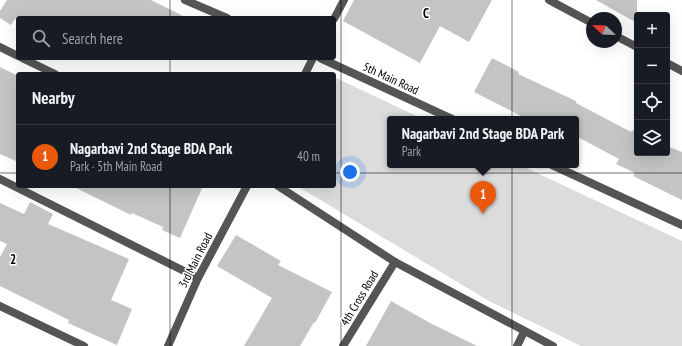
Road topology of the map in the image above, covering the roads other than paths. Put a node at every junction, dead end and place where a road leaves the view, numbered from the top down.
1 (185, 0) edge
2 (344, 0) edge
3 (549, 0) edge
4 (222, 16) edge
5 (336, 16) edge
6 (586, 20) edge
7 (622, 39) edge
8 (634, 45) edge
9 (0, 47) edge
10 (16, 55) edge
11 (26, 60) edge
12 (312, 60) edge
13 (324, 60) edge
14 (670, 65) edge
15 (51, 72) edge
16 (306, 72) edge
17 (682, 72) edge
18 (446, 116) edge
19 (558, 168) edge
20 (0, 179) edge
21 (16, 187) edge
22 (18, 188) edge
23 (246, 188) edge
24 (281, 188) edge
25 (682, 225) edge
26 (395, 262) junction
27 (198, 278) junction
28 (0, 306) edge
29 (524, 332) junction
30 (84, 346) edge
31 (168, 346) edge
32 (343, 346) edge
33 (516, 346) edge
34 (553, 346) edge

1 - 4 street
2 - 5 street
3 - 6 street
7 - 8 street
9 - 10 street
11 - 15 street
12 - 16 street
13 - 18 street, 5th Main Road
14 - 17 street
19 - 25 street
20 - 21 street
22 - 27 street
23 - 27 street, 3rd Main Road
24 - 26 street
26 - 29 street
26 - 32 street, 4th Cross Road
27 - 31 street, 3rd Main Road
28 - 30 street
29 - 33 street
29 - 34 street

